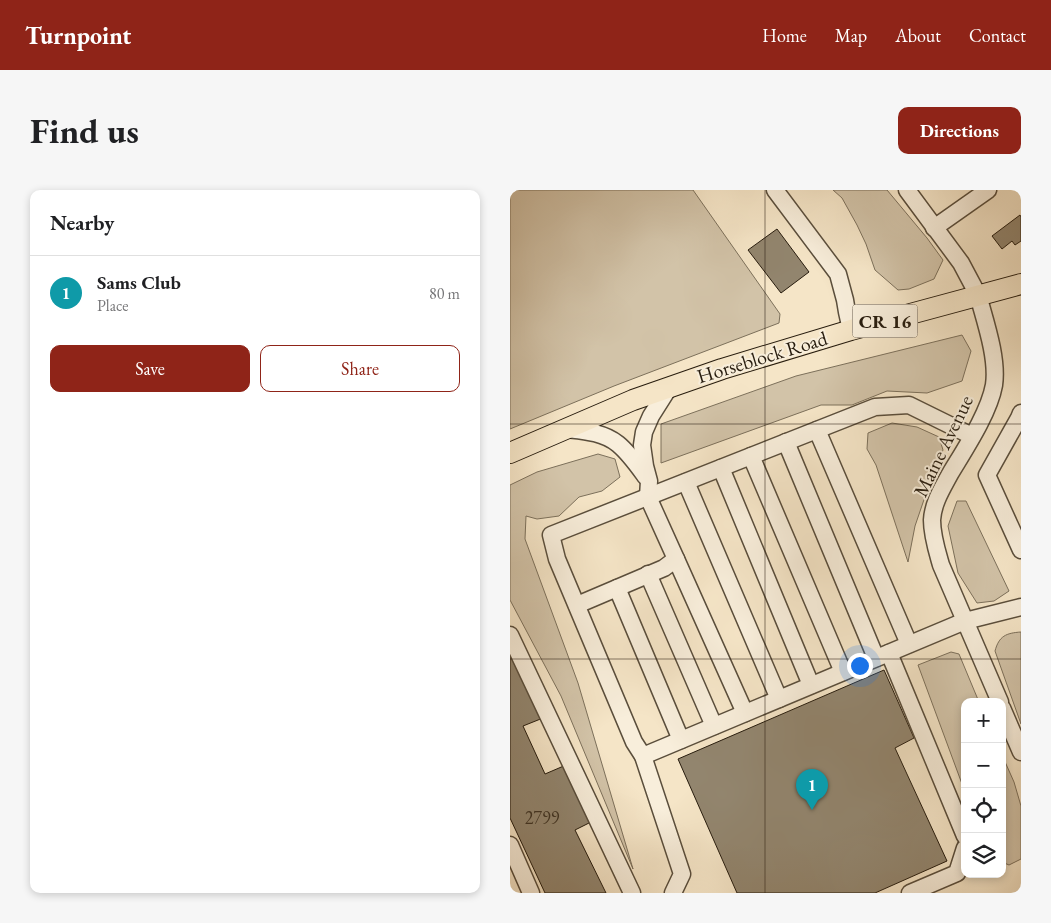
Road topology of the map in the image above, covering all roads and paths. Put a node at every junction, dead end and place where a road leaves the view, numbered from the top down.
1 (775, 190) edge
2 (907, 190) edge
3 (988, 190) edge
4 (934, 228) junction
5 (1021, 284) edge
6 (978, 295) junction
7 (851, 330) junction
8 (670, 386) junction
9 (1021, 412) edge
10 (566, 429) junction
11 (817, 430) junction
12 (972, 436) junction
13 (786, 442) junction
14 (510, 453) edge
15 (751, 456) junction
16 (721, 468) junction
17 (686, 482) junction
18 (649, 489) junction
19 (1021, 550) edge
20 (676, 559) junction
21 (648, 574) junction
22 (617, 588) junction
23 (577, 605) junction
24 (1021, 607) edge
25 (965, 621) junction
26 (510, 635) edge
27 (909, 644) junction
28 (883, 656) junction
29 (843, 672) junction
30 (811, 686) junction
31 (998, 698) edge
32 (778, 699) junction
33 (745, 713) junction
34 (1006, 717) edge
35 (714, 726) junction
36 (681, 740) junction
37 (1021, 752) edge
38 (643, 756) junction
39 (964, 833) edge
40 (510, 845) edge
41 (961, 859) edge
42 (531, 893) edge
43 (632, 893) edge
44 (673, 893) edge
45 (910, 893) edge

1 - 7 street
2 - 4 street, Maine Avenue
3 - 4 street
4 - 6 street, Maine Avenue
5 - 6 main road, Horseblock Road / CR 16
6 - 7 main road, Horseblock Road / CR 16
6 - 12 street, Maine Avenue
7 - 8 main road, Horseblock Road / CR 16
8 - 10 main road, Horseblock Road / CR 16
8 - 18 street
9 - 19 street
10 - 14 main road, Horseblock Road / CR 16
10 - 18 street
11 - 12 street
11 - 13 street
11 - 27 street
12 - 25 street, Maine Avenue
13 - 15 street
13 - 28 street
15 - 16 street
15 - 29 street
16 - 17 street
16 - 30 street
17 - 18 street
17 - 32 street
18 - 20 street
18 - 23 street
20 - 21 street
20 - 33 street
21 - 22 street
21 - 35 street
22 - 23 street
22 - 36 street
23 - 38 street
24 - 25 street
25 - 27 street
25 - 31 street, Maine Avenue
26 - 43 street
27 - 28 street
28 - 29 street
28 - 39 street
29 - 30 street
30 - 32 street
32 - 33 street
33 - 35 street
34 - 37 street
35 - 36 street
36 - 38 street
38 - 44 street
40 - 42 street
41 - 45 street

